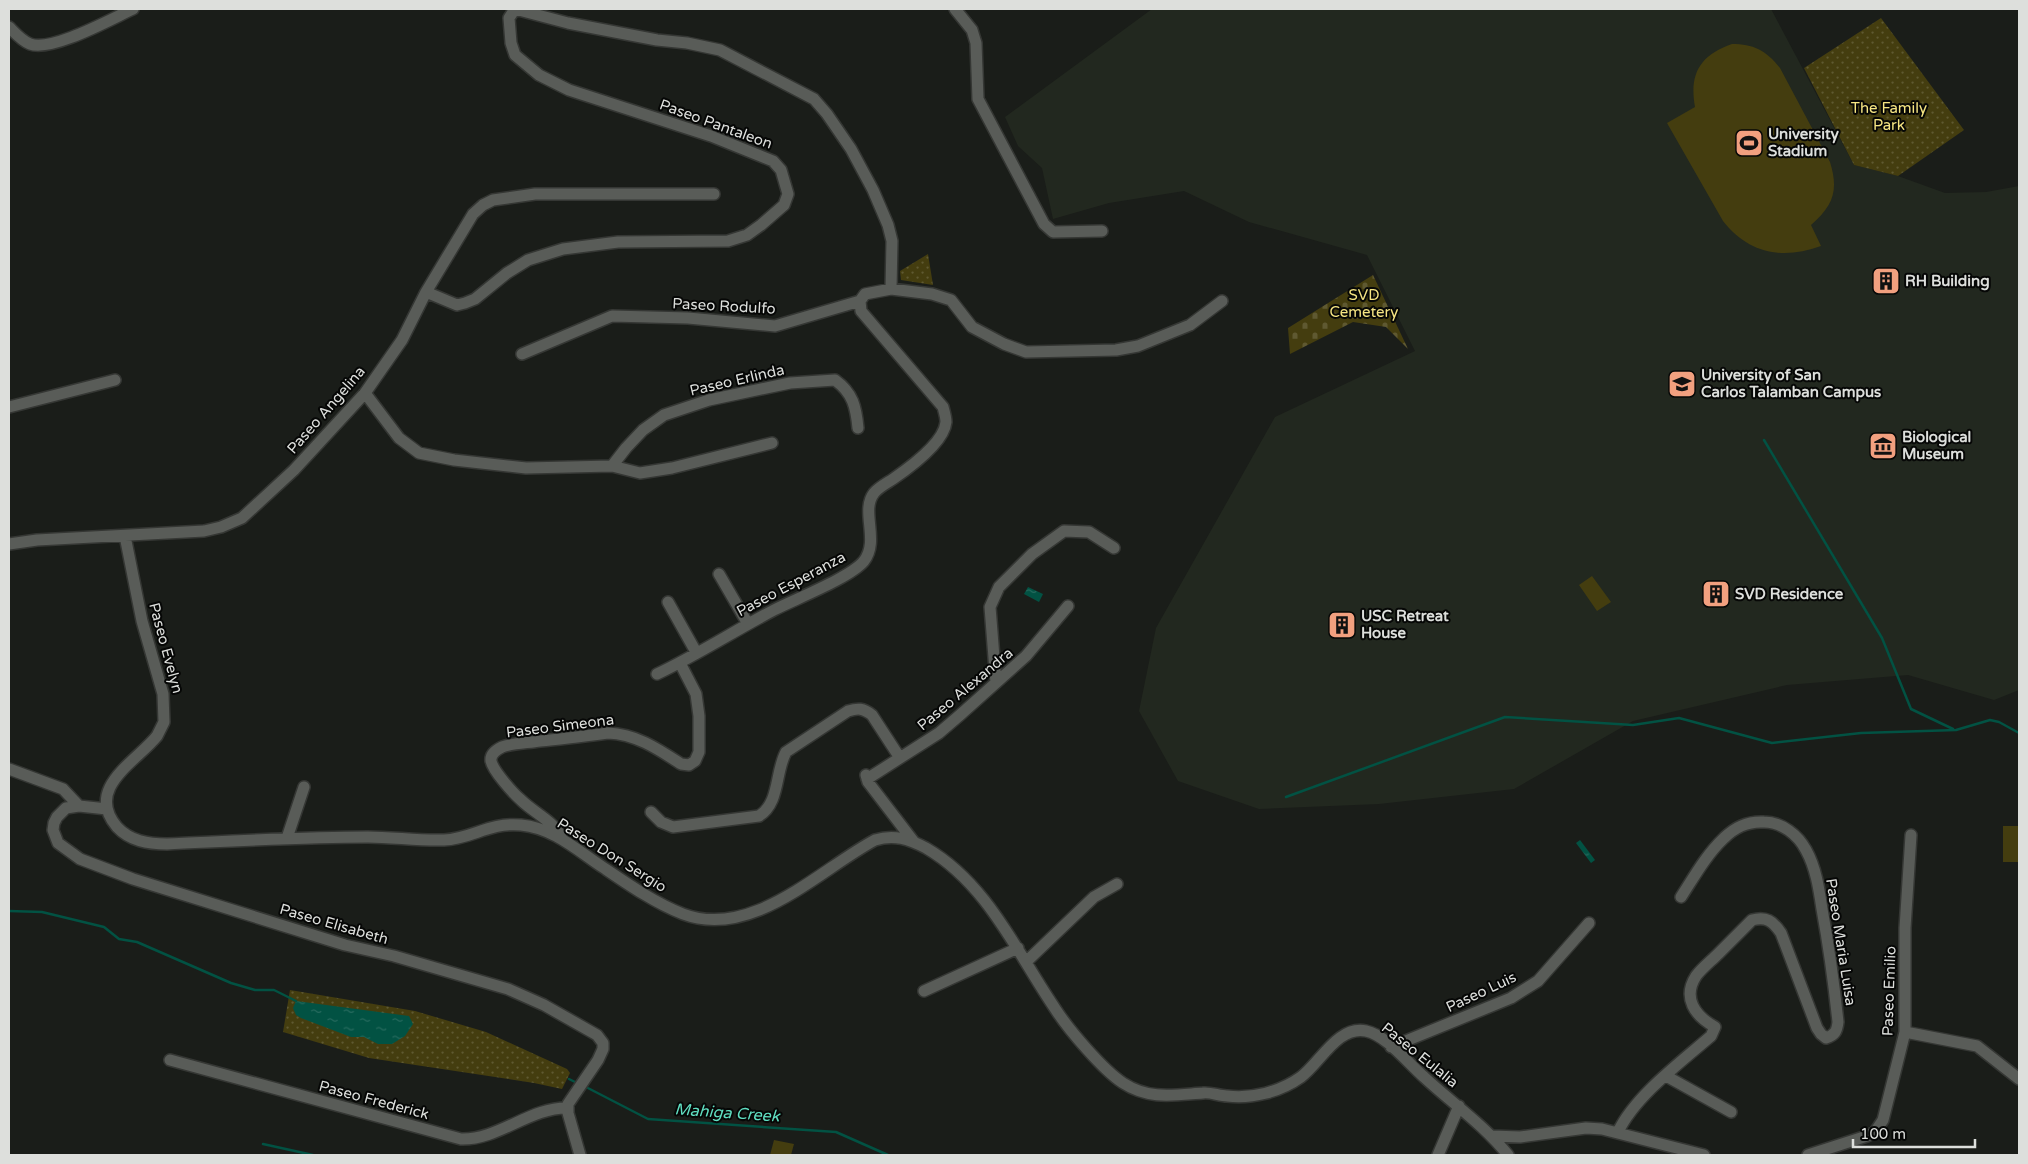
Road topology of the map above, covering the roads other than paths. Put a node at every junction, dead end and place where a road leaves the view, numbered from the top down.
1 (133, 9) edge
2 (515, 9) edge
3 (955, 9) edge
4 (9, 27) edge
5 (714, 194) dead end
6 (1102, 231) dead end
7 (890, 288) junction
8 (426, 292) junction
9 (860, 301) junction
10 (1222, 301) dead end
11 (522, 354) dead end
12 (115, 380) dead end
13 (365, 393) junction
14 (9, 407) edge
15 (858, 428) dead end
16 (772, 443) dead end
17 (612, 466) junction
18 (125, 536) junction
19 (9, 544) edge
20 (1114, 548) dead end
21 (718, 574) dead end
22 (668, 602) dead end
23 (1068, 606) dead end
24 (748, 624) junction
25 (696, 652) junction
26 (680, 663) junction
27 (656, 674) dead end
28 (996, 683) junction
29 (900, 758) junction
30 (9, 769) edge
31 (304, 787) dead end
32 (79, 806) junction
33 (106, 809) junction
34 (651, 812) dead end
35 (1911, 835) dead end
36 (287, 838) junction
37 (563, 839) junction
38 (914, 842) junction
39 (1117, 884) dead end
40 (1681, 897) dead end
41 (1589, 923) dead end
42 (1018, 948) junction
43 (1027, 961) junction
44 (924, 991) dead end
45 (1906, 1032) junction
46 (1392, 1047) junction
47 (170, 1060) dead end
48 (1666, 1076) junction
49 (2019, 1079) edge
50 (1135, 1089) joint
51 (1459, 1106) junction
52 (568, 1108) junction
53 (1731, 1112) dead end
54 (1618, 1132) junction
55 (1492, 1136) junction
56 (1520, 1137) junction
57 (580, 1155) edge
58 (1438, 1155) edge
59 (1508, 1155) edge
60 (1704, 1155) edge
61 (1808, 1155) edge

1 - 4 street
2 - 7 street
2 - 8 street, Paseo Pantaleon
3 - 6 street
5 - 8 street, Paseo Angelina
7 - 9 street, Paseo Rodulfo
7 - 10 street, Paseo Rodulfo
8 - 13 street, Paseo Angelina
9 - 11 street, Paseo Rodulfo
9 - 24 street, Paseo Esperanza
12 - 14 street
13 - 17 street
13 - 18 street, Paseo Angelina
15 - 17 street, Paseo Erlinda
16 - 17 street
18 - 19 street, Paseo Angelina
18 - 33 street, Paseo Evelyn
20 - 28 street
21 - 24 street
22 - 25 street
23 - 28 street, Paseo Alexandra
24 - 25 street, Paseo Esperanza
25 - 26 street, Paseo Esperanza
26 - 27 street, Paseo Esperanza
26 - 37 street, Paseo Simeona
28 - 29 street, Paseo Alexandra
29 - 34 street
29 - 38 street, Paseo Alexandra
30 - 32 street
31 - 36 street
32 - 33 street
32 - 52 street, Paseo Elisabeth
33 - 36 street, Paseo Don Sergio
35 - 45 street, Paseo Emilio
36 - 37 street, Paseo Don Sergio
37 - 38 street, Paseo Don Sergio
38 - 42 street, Paseo Don Sergio
39 - 43 street
40 - 48 street, Paseo Maria Luisa
41 - 46 street, Paseo Luis
42 - 43 street, Paseo Don Sergio
42 - 44 street
43 - 50 street, Paseo Don Sergio
45 - 49 street
45 - 61 street, Paseo Emilio
46 - 50 street, Paseo Eulalia
46 - 51 street, Paseo Eulalia
47 - 52 street, Paseo Frederick
48 - 53 street
48 - 54 street, Paseo Maria Luisa
51 - 55 street, Paseo Eulalia
51 - 58 street
52 - 57 street
54 - 56 street
54 - 60 street
55 - 56 street
55 - 59 street, Paseo Eulalia
56 - 59 street

